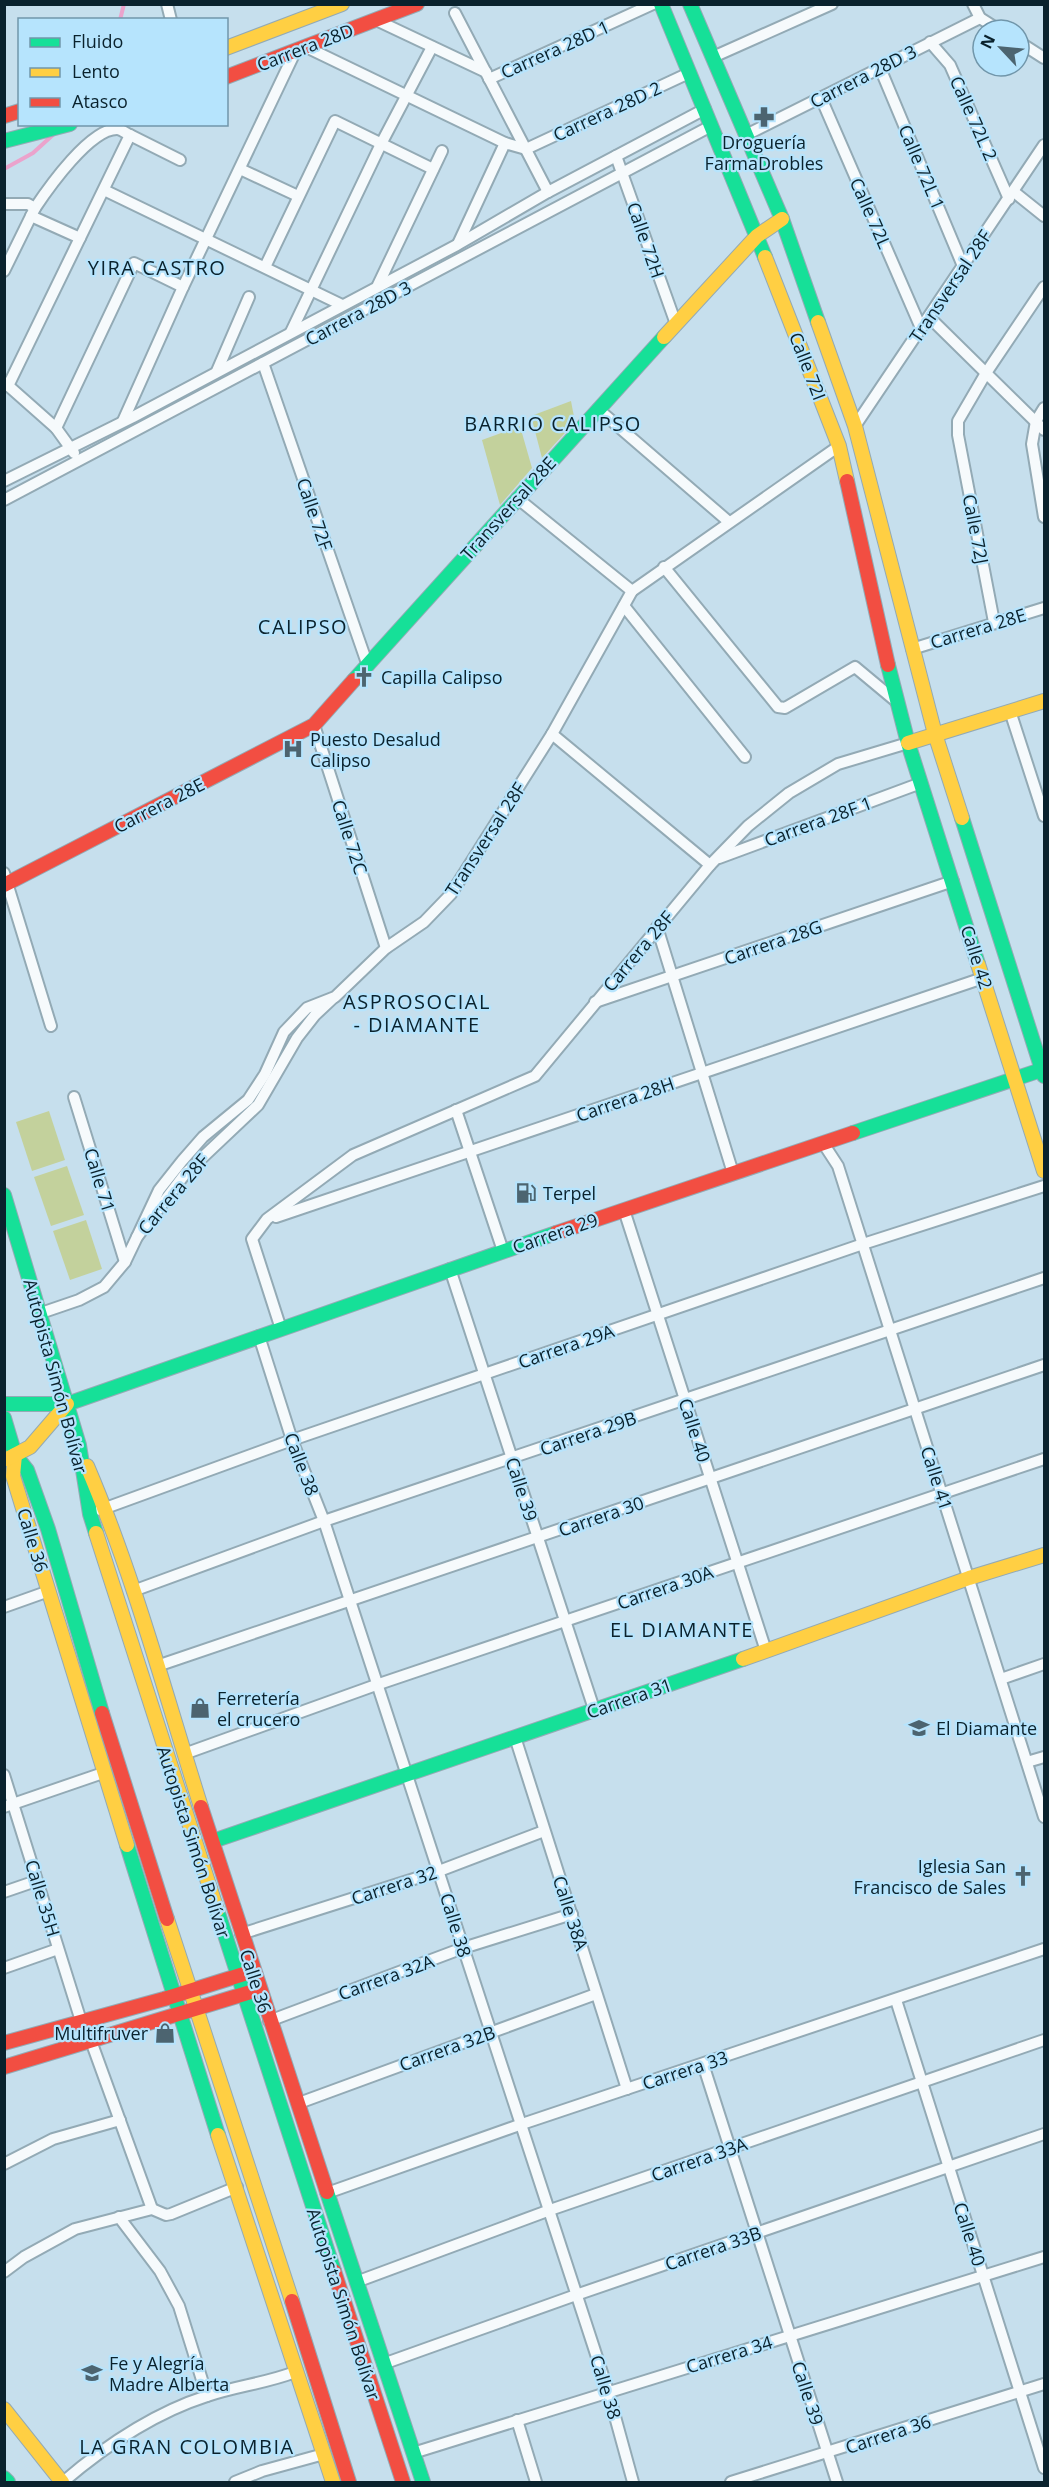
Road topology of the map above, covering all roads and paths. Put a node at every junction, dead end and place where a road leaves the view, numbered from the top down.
1 (342, 4) edge
2 (417, 4) edge
3 (653, 4) edge
4 (661, 4) edge
5 (690, 4) edge
6 (832, 4) edge
7 (974, 4) edge
8 (455, 13) dead end
9 (980, 18) edge
10 (376, 20) junction
11 (971, 22) edge
12 (930, 42) junction
13 (228, 47) edge
14 (432, 47) junction
15 (301, 48) junction
16 (1031, 50) edge
17 (713, 57) junction
18 (1044, 58) edge
19 (880, 68) junction
20 (689, 73) junction
21 (228, 76) edge
22 (487, 76) junction
23 (406, 95) junction
24 (820, 98) junction
25 (705, 109) junction
26 (62, 126) edge
27 (711, 126) junction
28 (130, 135) junction
29 (746, 135) junction
30 (4, 141) edge
31 (506, 143) junction
32 (381, 144) junction
33 (1044, 145) edge
34 (525, 149) junction
35 (442, 151) dead end
36 (616, 156) junction
37 (180, 160) dead end
38 (240, 169) junction
39 (433, 169) junction
40 (623, 173) junction
41 (104, 190) junction
42 (548, 192) junction
43 (298, 196) junction
44 (1011, 196) junction
45 (4, 204) edge
46 (33, 212) junction
47 (1044, 216) edge
48 (782, 219) junction
49 (757, 236) junction
50 (80, 238) junction
51 (206, 239) junction
52 (457, 245) junction
53 (963, 266) junction
54 (265, 267) junction
55 (4, 271) edge
56 (378, 285) junction
57 (183, 287) junction
58 (1044, 287) edge
59 (311, 289) junction
60 (249, 297) dead end
61 (342, 305) junction
62 (929, 317) junction
63 (675, 324) junction
64 (921, 328) junction
65 (291, 332) junction
66 (263, 363) junction
67 (217, 371) junction
68 (987, 373) junction
69 (6, 384) edge
70 (1044, 408) edge
71 (598, 409) junction
72 (128, 419) junction
73 (1036, 421) junction
74 (855, 426) junction
75 (56, 428) junction
76 (139, 428) junction
77 (1044, 430) edge
78 (71, 446) junction
79 (839, 446) junction
80 (78, 461) junction
81 (4, 481) edge
82 (517, 498) junction
83 (4, 500) edge
84 (1044, 517) edge
85 (729, 522) junction
86 (664, 567) junction
87 (632, 591) junction
88 (624, 606) junction
89 (1044, 608) edge
90 (994, 622) junction
91 (912, 649) junction
92 (368, 666) junction
93 (1044, 701) edge
94 (898, 704) junction
95 (1010, 711) junction
96 (314, 725) junction
97 (552, 734) junction
98 (935, 734) junction
99 (908, 743) junction
100 (746, 757) dead end
101 (1039, 779) edge
102 (921, 783) junction
103 (1044, 816) edge
104 (712, 862) junction
105 (6, 880) edge
106 (952, 881) junction
107 (657, 927) junction
108 (386, 948) junction
109 (672, 976) junction
110 (983, 978) junction
111 (594, 1003) junction
112 (51, 1026) dead end
113 (1044, 1072) edge
114 (702, 1073) junction
115 (1016, 1078) junction
116 (74, 1097) dead end
117 (456, 1110) junction
118 (823, 1143) junction
119 (470, 1153) junction
120 (1044, 1171) edge
121 (733, 1173) junction
122 (1044, 1186) edge
123 (4, 1195) edge
124 (624, 1210) junction
125 (267, 1219) junction
126 (137, 1238) joint
127 (863, 1244) junction
128 (503, 1251) junction
129 (125, 1262) junction
130 (450, 1269) junction
131 (1044, 1278) edge
132 (41, 1313) junction
133 (658, 1315) junction
134 (281, 1329) junction
135 (890, 1330) junction
136 (259, 1336) junction
137 (1044, 1365) edge
138 (484, 1374) junction
139 (685, 1400) junction
140 (4, 1404) edge
141 (67, 1404) junction
142 (915, 1409) junction
143 (4, 1418) edge
144 (292, 1440) junction
145 (79, 1445) junction
146 (10, 1457) edge
147 (512, 1458) junction
148 (1044, 1459) edge
149 (710, 1479) junction
150 (942, 1493) junction
151 (105, 1508) junction
152 (90, 1514) junction
153 (324, 1521) junction
154 (538, 1537) junction
155 (1044, 1555) edge
156 (737, 1562) junction
157 (969, 1578) junction
158 (49, 1591) junction
159 (133, 1591) junction
160 (350, 1600) junction
161 (4, 1607) edge
162 (565, 1620) junction
163 (766, 1651) junction
164 (1044, 1664) edge
165 (156, 1666) junction
166 (1001, 1679) junction
167 (376, 1685) junction
168 (594, 1709) junction
169 (516, 1737) junction
170 (184, 1754) junction
171 (1044, 1756) edge
172 (167, 1759) junction
173 (1027, 1762) junction
174 (103, 1773) junction
175 (4, 1775) edge
176 (406, 1776) junction
177 (10, 1805) edge
178 (1044, 1817) edge
179 (544, 1831) junction
180 (139, 1833) junction
181 (126, 1839) junction
182 (213, 1841) junction
183 (439, 1870) junction
184 (36, 1881) junction
185 (4, 1892) edge
186 (572, 1914) junction
187 (241, 1934) junction
188 (463, 1948) junction
189 (58, 1949) junction
190 (1044, 1949) edge
191 (4, 1968) edge
192 (253, 1971) junction
193 (237, 1976) junction
194 (259, 1989) junction
195 (190, 1990) junction
196 (243, 1994) junction
197 (596, 1994) junction
198 (173, 1996) junction
199 (896, 2000) junction
200 (195, 2008) junction
201 (179, 2013) junction
202 (81, 2021) junction
203 (269, 2021) junction
204 (491, 2031) junction
205 (1044, 2040) edge
206 (91, 2041) junction
207 (4, 2043) edge
208 (703, 2064) junction
209 (286, 2066) junction
210 (4, 2067) edge
211 (269, 2070) junction
212 (922, 2082) junction
213 (627, 2089) junction
214 (299, 2103) junction
215 (120, 2120) junction
216 (522, 2124) junction
217 (1044, 2134) edge
218 (224, 2146) junction
219 (730, 2148) junction
220 (247, 2160) junction
221 (4, 2164) edge
222 (949, 2168) junction
223 (237, 2187) junction
224 (327, 2193) junction
225 (152, 2209) junction
226 (550, 2210) junction
227 (119, 2217) junction
228 (757, 2233) junction
229 (1044, 2257) edge
230 (4, 2272) edge
231 (983, 2276) junction
232 (356, 2282) junction
233 (576, 2295) junction
234 (790, 2336) junction
235 (382, 2364) junction
236 (296, 2372) junction
237 (1044, 2384) edge
238 (608, 2391) junction
239 (1020, 2392) junction
240 (207, 2396) junction
241 (4, 2409) edge
242 (517, 2420) junction
243 (413, 2453) junction
244 (827, 2453) junction
245 (324, 2454) junction
246 (1044, 2468) edge
247 (4, 2478) edge
248 (8, 2482) edge
249 (62, 2482) edge
250 (235, 2482) edge
251 (333, 2482) edge
252 (349, 2482) edge
253 (403, 2482) edge
254 (423, 2482) edge
255 (536, 2482) edge
256 (633, 2482) edge
257 (731, 2482) edge
258 (837, 2482) edge

1 - 13 main road, Carrera 28D
2 - 10 main road, Carrera 28D
3 - 22 street, Carrera 28D 1
4 - 20 main road, Calle 72I
5 - 17 main road, Calle 72I
6 - 17 street
7 - 9 street
8 - 22 street
10 - 14 street
10 - 15 main road, Carrera 28D
11 - 12 street, Carrera 28D 3
12 - 19 street, Carrera 28D 3
12 - 44 street, Calle 72L 2
14 - 22 street
14 - 23 street
15 - 21 main road, Carrera 28D
15 - 23 street
15 - 38 street
16 - 18 street
17 - 29 main road, Calle 72I
19 - 24 street, Carrera 28D 3
19 - 53 street, Calle 72L 1
20 - 25 main road, Calle 72I
20 - 34 street, Carrera 28D 2
22 - 34 street
23 - 31 street
23 - 32 street
24 - 29 street, Carrera 28D 3
24 - 64 street, Calle 72L
25 - 27 main road, Calle 72I
25 - 36 street, Carrera 28D 3
26 - 30 main road
27 - 40 street, Carrera 28D 3
27 - 49 main road, Calle 72I
28 - 37 street
28 - 41 street
28 - 46 street
29 - 48 main road, Calle 72I
31 - 34 street
31 - 52 street
32 - 39 street
32 - 43 street
32 - 59 street
33 - 44 street, Transversal 28F
34 - 42 street
35 - 39 street
36 - 40 street, Calle 72H
36 - 42 street, Carrera 28D 3
38 - 43 street
38 - 51 street
39 - 56 street
40 - 63 street, Calle 72H
40 - 66 street, Carrera 28D 3
41 - 50 street
41 - 51 street
42 - 52 street, Carrera 28D 3
43 - 54 street
44 - 47 street, Calle 72L 2
44 - 53 street, Transversal 28F
45 - 46 street
46 - 50 street
46 - 55 street
48 - 49 main road, Transversal 28E
48 - 74 main road, Calle 72I
49 - 63 main road, Transversal 28E
49 - 79 main road, Calle 72I
50 - 69 street
51 - 54 street
51 - 57 street
52 - 56 street, Carrera 28D 3
53 - 62 street, Transversal 28F
54 - 59 street
56 - 61 street, Carrera 28D 3
57 - 72 street
57 - 75 street
58 - 68 street
59 - 61 street
59 - 65 street
60 - 67 street
61 - 65 street, Carrera 28D 3
62 - 64 street, Transversal 28F
62 - 68 street
63 - 71 main road, Transversal 28E
64 - 74 street, Transversal 28F
65 - 67 street, Carrera 28D 3
66 - 76 street, Carrera 28D 3
66 - 92 street, Calle 72F
67 - 72 street, Carrera 28D 3
68 - 73 street
68 - 90 street, Calle 72J
69 - 75 street
70 - 73 street
71 - 82 main road, Transversal 28E
71 - 85 street
72 - 76 street
72 - 78 street, Carrera 28D 3
73 - 77 street
73 - 84 street
74 - 91 main road, Calle 72I
75 - 78 street
76 - 80 street, Carrera 28D 3
78 - 80 street
78 - 81 street, Carrera 28D 3
79 - 85 street, Transversal 28F
79 - 94 main road, Calle 72I
80 - 83 street, Carrera 28D 3
82 - 87 street
82 - 92 main road, Transversal 28E
85 - 86 street, Transversal 28F
86 - 87 street, Transversal 28F
86 - 94 street
87 - 88 street, Transversal 28F
88 - 97 street, Transversal 28F
88 - 100 street
89 - 90 street, Carrera 28E
90 - 91 street, Carrera 28E
91 - 98 main road, Calle 72I
92 - 96 main road, Transversal 28E
93 - 95 main road, Carrera 28F
94 - 99 main road, Calle 72I
95 - 98 main road, Carrera 28F
95 - 101 street
96 - 105 main road, Carrera 28E
96 - 108 street, Calle 72C
97 - 104 street
97 - 108 street, Transversal 28F
98 - 99 main road, Carrera 28F
98 - 113 main road, Calle 42
99 - 102 main road, Calle 42
99 - 104 street, Carrera 28F
101 - 103 street
102 - 104 street, Carrera 28F 1
102 - 106 main road, Calle 42
104 - 107 street, Carrera 28F
105 - 112 street
106 - 109 street, Carrera 28G
106 - 110 main road, Calle 42
107 - 109 street
107 - 111 street, Carrera 28F
108 - 126 street, Transversal 28F
109 - 111 street, Carrera 28G
109 - 114 street
110 - 114 street, Carrera 28H
110 - 115 main road, Calle 42
111 - 117 street, Carrera 28F
113 - 115 main road, Carrera 29
114 - 119 street, Carrera 28H
114 - 121 street
115 - 118 main road, Carrera 29
115 - 120 main road, Calle 42
116 - 129 street, Calle 71
117 - 119 street
117 - 125 street, Carrera 28F
118 - 121 main road, Carrera 29
118 - 127 street, Calle 41
119 - 125 street, Carrera 28H
119 - 128 street
121 - 124 main road, Carrera 29
122 - 127 street, Carrera 29A
123 - 132 main road, Autopista Simón Bolívar
124 - 128 main road, Carrera 29
124 - 133 street, Calle 40
125 - 134 street, Carrera 28F
126 - 129 street, Carrera 28F
127 - 133 street, Carrera 29A
127 - 135 street, Calle 41
128 - 130 main road, Carrera 29
129 - 132 street, Carrera 28F
130 - 134 main road, Carrera 29
130 - 138 street, Calle 39
131 - 135 street, Carrera 29B
132 - 141 main road, Autopista Simón Bolívar
133 - 138 street, Carrera 29A
133 - 139 street, Calle 40
134 - 136 main road, Carrera 29
135 - 139 street, Carrera 29B
135 - 142 street, Calle 41
136 - 141 main road, Carrera 29
136 - 144 street, Calle 38
137 - 142 street, Carrera 30
138 - 144 street, Carrera 29A
138 - 147 street, Calle 39
139 - 147 street, Carrera 29B
139 - 149 street, Calle 40
140 - 141 main road, Carrera 29
141 - 145 main road, Autopista Simón Bolívar
141 - 146 main road
142 - 149 street, Carrera 30
142 - 150 street, Calle 41
143 - 146 main road
144 - 151 street, Carrera 29A
144 - 153 street, Calle 38
145 - 151 main road, Calle 36
145 - 152 main road, Autopista Simón Bolívar
146 - 158 main road, Calle 36
146 - 180 main road
147 - 153 street, Carrera 29B
147 - 154 street, Calle 39
148 - 150 street, Carrera 30A
149 - 154 street, Carrera 30
149 - 156 street, Calle 40
150 - 156 street, Carrera 30A
150 - 157 street, Calle 41
151 - 152 street, Carrera 29A
151 - 159 main road, Calle 36
152 - 172 main road, Autopista Simón Bolívar
153 - 159 street, Carrera 29B
153 - 160 street, Calle 38
154 - 160 street, Carrera 30
154 - 162 street, Calle 39
155 - 157 main road, Carrera 31
156 - 162 street, Carrera 30A
156 - 163 street, Calle 40
157 - 163 main road, Carrera 31
157 - 166 street, Calle 41
158 - 161 street
158 - 174 main road, Calle 36
159 - 165 main road, Calle 36
160 - 165 street, Carrera 30
160 - 167 street, Calle 38
162 - 167 street, Carrera 30A
162 - 168 street, Calle 39
163 - 168 main road, Carrera 31
164 - 166 street
165 - 170 main road, Calle 36
166 - 173 street, Calle 41
167 - 170 street, Carrera 30A
167 - 176 street, Calle 38
168 - 169 main road, Carrera 31
169 - 176 main road, Carrera 31
169 - 179 street, Calle 38A
170 - 172 main road
170 - 182 main road, Calle 36
171 - 173 street
172 - 193 main road, Autopista Simón Bolívar
173 - 178 street, Calle 41
174 - 177 street
174 - 181 main road, Calle 36
175 - 177 street, Calle 35H
176 - 182 main road, Carrera 31
176 - 183 street, Calle 38
177 - 184 street, Calle 35H
179 - 183 street, Carrera 32
179 - 186 street, Calle 38A
180 - 181 main road
180 - 195 main road
181 - 198 main road, Calle 36
182 - 187 main road, Calle 36
183 - 187 street, Carrera 32
183 - 188 street, Calle 38
184 - 185 street
184 - 189 street, Calle 35H
186 - 188 street, Carrera 32A
186 - 197 street, Calle 38A
187 - 192 main road, Calle 36
188 - 203 street, Carrera 32A
188 - 204 street, Calle 38
189 - 191 street
189 - 202 street, Calle 35H
190 - 199 street, Carrera 33
192 - 193 main road
192 - 194 main road, Calle 36
193 - 195 main road
193 - 196 main road, Autopista Simón Bolívar
194 - 196 main road
194 - 203 main road, Calle 36
195 - 198 main road
195 - 200 main road
196 - 200 main road
196 - 211 main road, Autopista Simón Bolívar
197 - 204 street, Carrera 32B
197 - 213 street, Calle 38A
198 - 201 main road, Calle 36
198 - 202 main road
199 - 208 street, Carrera 33
199 - 212 street, Calle 40
200 - 201 main road
200 - 220 main road
201 - 206 main road
201 - 218 main road, Calle 36
202 - 207 main road
203 - 209 main road, Calle 36
204 - 214 street, Carrera 32B
204 - 216 street, Calle 38
205 - 212 street, Carrera 33A
206 - 210 main road
206 - 215 street
208 - 213 street, Carrera 33
208 - 219 street, Calle 39
209 - 211 main road
209 - 214 main road, Calle 36
211 - 253 main road, Autopista Simón Bolívar
212 - 219 street, Carrera 33A
212 - 222 street, Calle 40
213 - 216 street, Carrera 33
214 - 224 main road, Calle 36
215 - 221 street
215 - 225 street
216 - 224 street, Carrera 33
216 - 226 street, Calle 38
217 - 222 street, Carrera 33B
218 - 220 main road
218 - 223 main road, Calle 36
219 - 226 street, Carrera 33A
219 - 228 street, Calle 39
220 - 252 main road
222 - 228 street, Carrera 33B
222 - 231 street, Calle 40
223 - 225 street
223 - 236 main road, Calle 36
224 - 232 main road, Calle 36
225 - 227 street
226 - 232 street, Carrera 33A
226 - 233 street, Calle 38
227 - 230 street
227 - 240 street
228 - 233 street, Carrera 33B
228 - 234 street, Calle 39
229 - 231 street, Carrera 34
231 - 234 street, Carrera 34
231 - 239 street, Calle 40
232 - 235 main road, Calle 36
233 - 235 street, Carrera 33B
233 - 238 street, Calle 38
234 - 238 street, Carrera 34
234 - 244 street, Calle 39
235 - 243 main road, Calle 36
236 - 240 street
236 - 245 main road, Calle 36
237 - 239 street, Carrera 36
238 - 242 street, Carrera 34
238 - 256 street, Calle 38
239 - 244 street, Carrera 36
239 - 246 street, Calle 40
240 - 249 street
241 - 249 main road
242 - 243 street, Carrera 34
242 - 255 street
243 - 254 main road, Calle 36
244 - 257 street, Carrera 36
244 - 258 street, Calle 39
245 - 250 street
245 - 251 main road, Calle 36
247 - 248 main road

